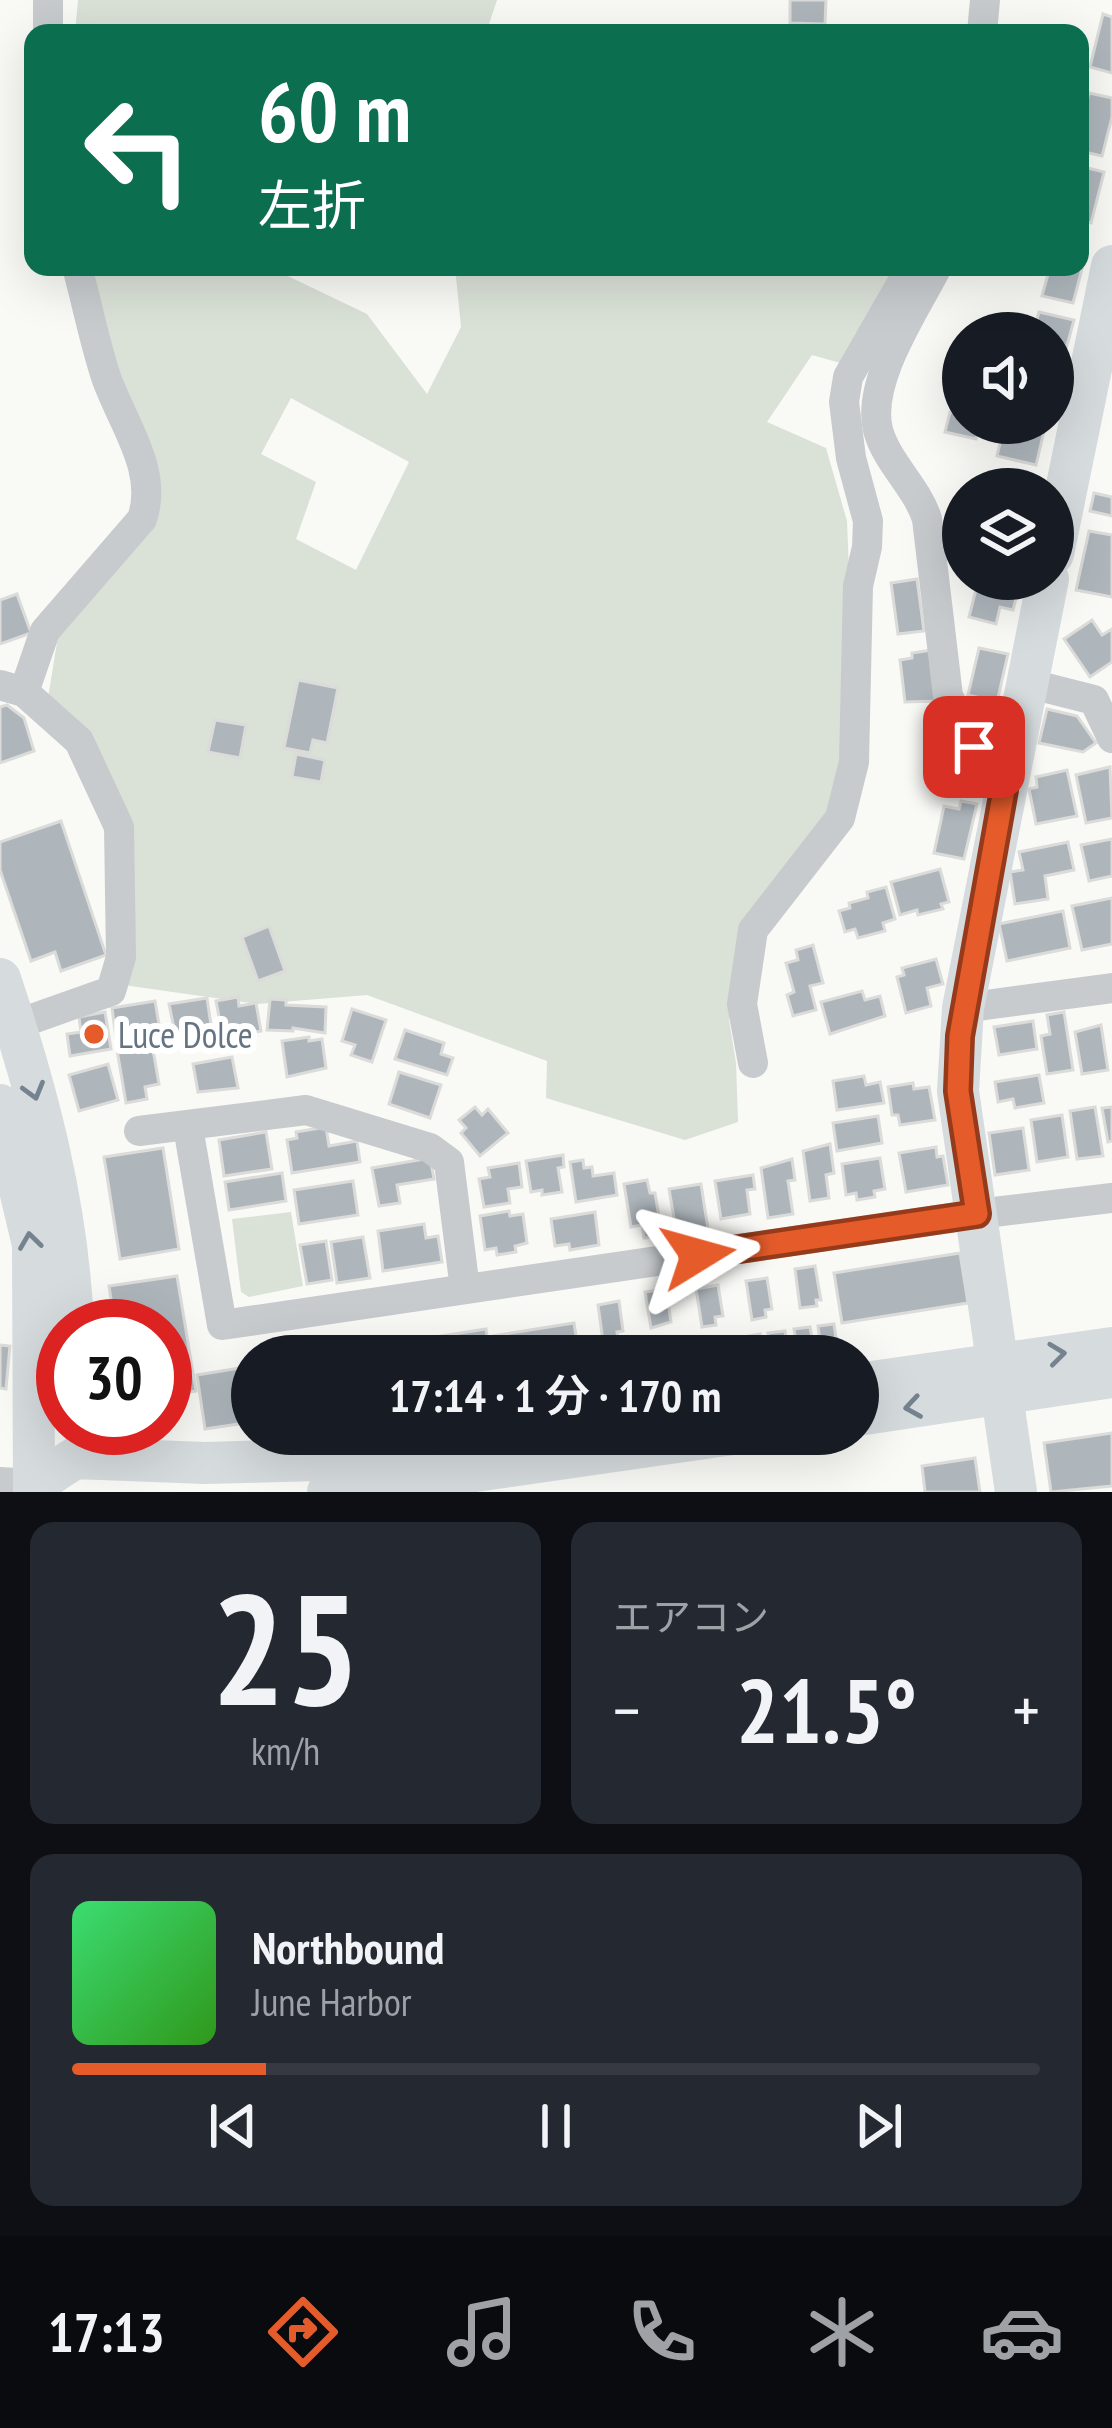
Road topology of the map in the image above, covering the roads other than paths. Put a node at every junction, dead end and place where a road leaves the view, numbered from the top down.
1 (1112, 270) edge
2 (79, 276) edge
3 (906, 276) edge
4 (932, 276) edge
5 (1071, 468) edge
6 (1044, 600) edge
7 (1027, 683) junction
8 (12, 689) edge
9 (1112, 738) edge
10 (1004, 790) junction
11 (0, 979) edge
12 (1112, 988) edge
13 (963, 1009) junction
14 (16, 1025) junction
15 (753, 1063) dead end
16 (0, 1105) edge
17 (188, 1127) junction
18 (139, 1131) dead end
19 (1112, 1198) edge
20 (977, 1214) junction
21 (465, 1289) junction
22 (71, 1299) edge
23 (1112, 1348) edge
24 (1112, 1377) edge
25 (879, 1381) edge
26 (879, 1412) edge
27 (380, 1455) edge
28 (586, 1455) edge
29 (50, 1475) edge
30 (328, 1492) edge
31 (1016, 1492) edge

1 - 5 street
2 - 8 street
3 - 15 street
4 - 10 street
6 - 7 street
7 - 9 street
7 - 10 street
8 - 14 street
10 - 13 street
11 - 14 street
12 - 13 street
13 - 20 street
14 -> 22 street
29 -> 16 street
17 - 18 street
17 - 21 street
17 - 21 street
19 - 20 street
20 - 21 street
20 - 31 street
25 -> 23 street
24 -> 26 street
27 - 29 street
28 - 30 street

